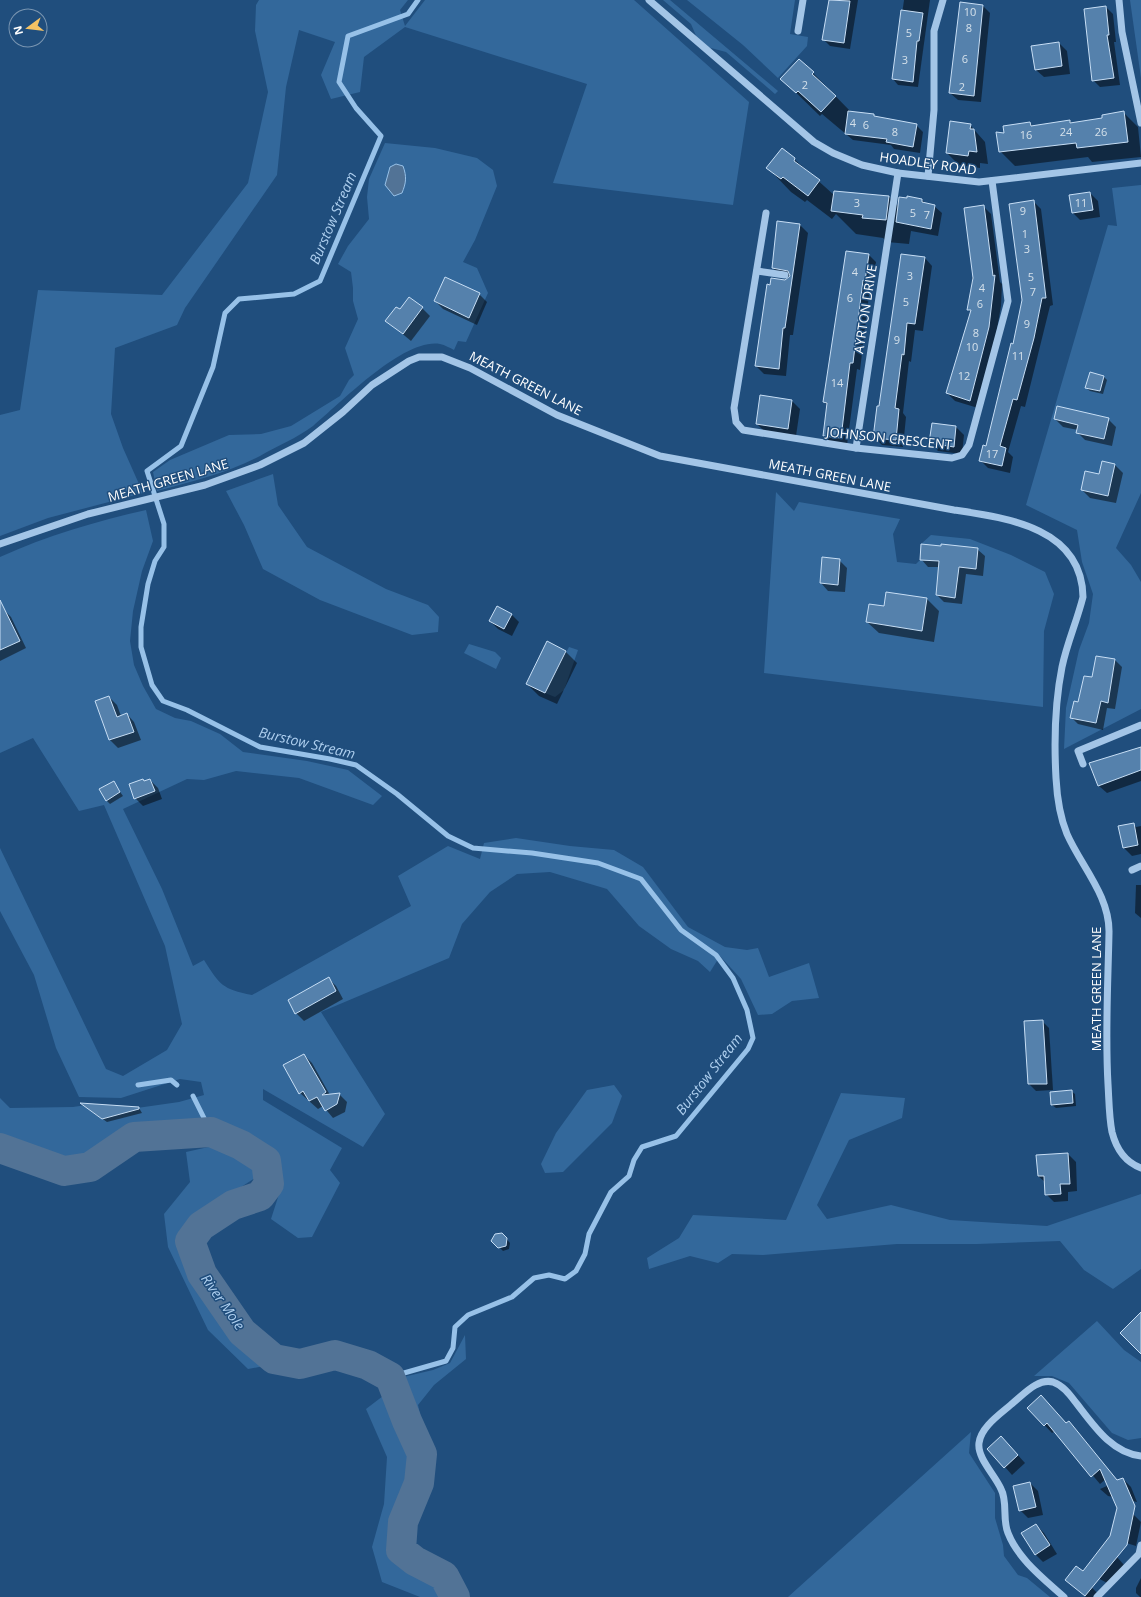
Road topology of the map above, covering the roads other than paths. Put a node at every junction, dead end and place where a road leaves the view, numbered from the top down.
1 (649, 0) edge
2 (803, 0) edge
3 (943, 0) edge
4 (1120, 0) edge
5 (798, 31) dead end
6 (1141, 123) edge
7 (1141, 163) edge
8 (898, 173) junction
9 (928, 176) junction
10 (992, 181) junction
11 (766, 214) dead end
12 (757, 271) junction
13 (785, 275) dead end
14 (856, 448) junction
15 (0, 544) edge
16 (1141, 725) edge
17 (1083, 764) dead end
18 (1141, 866) edge
19 (1132, 870) dead end
20 (1141, 1168) edge
21 (1141, 1456) edge
22 (1141, 1545) edge
23 (1140, 1554) edge
24 (1064, 1597) edge
25 (1098, 1597) edge

1 - 8 street, HOADLEY ROAD
2 - 5 street
3 - 9 street
4 - 6 street
7 - 10 street, HOADLEY ROAD
8 - 9 street, HOADLEY ROAD
8 - 14 street, AYRTON DRIVE
9 - 10 street, HOADLEY ROAD
10 - 14 street, JOHNSON CRESCENT
11 - 12 street, JOHNSON CRESCENT
12 - 13 street
12 - 14 street, JOHNSON CRESCENT
15 - 20 street, MEATH GREEN LANE
16 - 17 street
18 - 19 street
21 - 24 street
22 - 23 street
23 - 25 street

